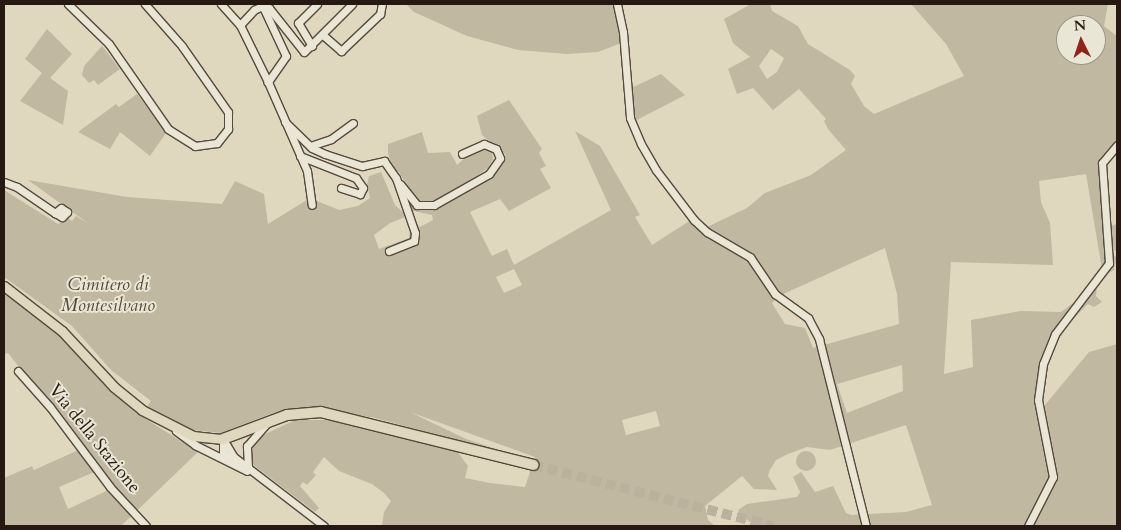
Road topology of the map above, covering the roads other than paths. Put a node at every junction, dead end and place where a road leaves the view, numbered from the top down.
1 (68, 4) edge
2 (145, 4) edge
3 (221, 4) edge
4 (317, 4) edge
5 (352, 4) edge
6 (382, 4) edge
7 (617, 4) edge
8 (263, 7) junction
9 (240, 26) junction
10 (324, 36) junction
11 (312, 46) junction
12 (268, 82) junction
13 (285, 122) junction
14 (353, 123) dead end
15 (1117, 145) edge
16 (310, 146) junction
17 (462, 154) dead end
18 (300, 156) junction
19 (396, 178) junction
20 (4, 182) edge
21 (341, 188) dead end
22 (312, 204) dead end
23 (55, 213) dead end
24 (389, 251) dead end
25 (4, 286) edge
26 (18, 371) dead end
27 (268, 422) junction
28 (173, 429) junction
29 (223, 439) junction
30 (533, 465) tunnel mouth
31 (240, 467) junction
32 (248, 467) junction
33 (258, 476) junction
34 (146, 526) edge
35 (324, 526) edge
36 (866, 526) edge
37 (1028, 526) edge

1 - 2 street
3 - 9 street
4 - 11 street
5 - 10 street
6 - 10 street
7 - 36 street
8 - 9 street
8 - 11 street
8 - 12 street
9 - 12 street
10 - 11 street
12 - 13 street
13 - 16 street
13 - 18 street
14 - 16 street
15 - 37 street
16 - 19 street
17 - 19 street
18 - 21 street
18 - 22 street
19 - 24 street
20 - 23 street
25 - 28 main road
26 - 34 street, Via della Stazione
27 - 29 highway
27 - 30 highway
27 - 32 street
28 - 29 main road
28 - 31 street
29 - 31 street
29 - 32 street
31 - 33 street
32 - 33 street
33 - 35 street

